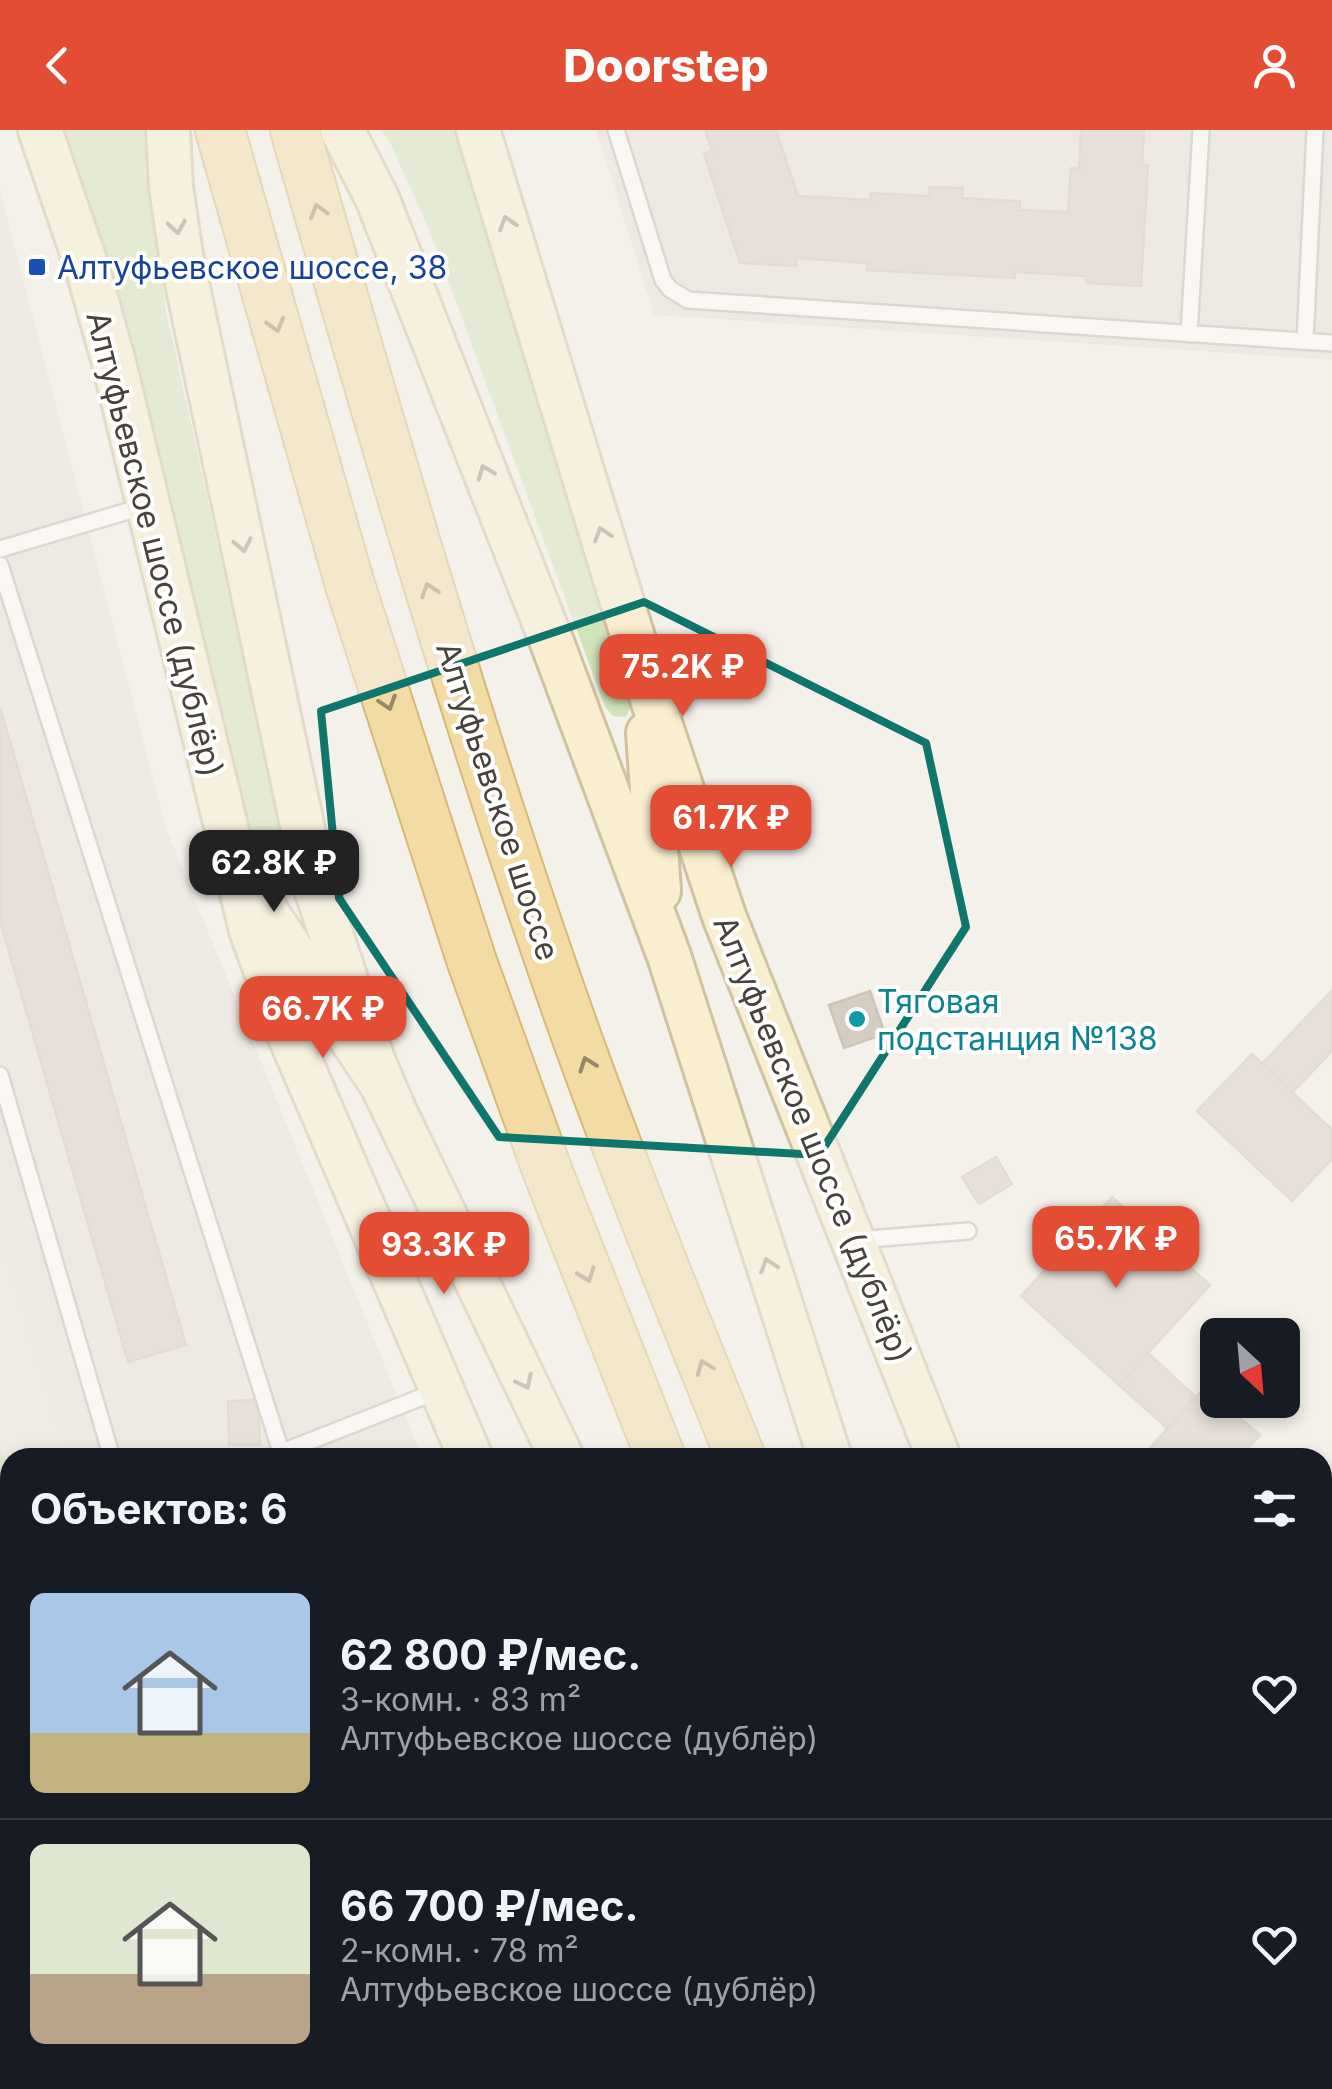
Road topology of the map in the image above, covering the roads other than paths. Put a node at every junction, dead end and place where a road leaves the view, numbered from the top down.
1 (40, 130) edge
2 (168, 130) edge
3 (220, 130) edge
4 (295, 130) edge
5 (342, 130) edge
6 (478, 130) edge
7 (616, 130) edge
8 (1201, 130) edge
9 (1316, 130) edge
10 (1189, 334) junction
11 (1304, 342) junction
12 (1332, 343) edge
13 (147, 506) junction
14 (0, 548) edge
15 (0, 565) edge
16 (630, 627) junction
17 (570, 694) junction
18 (222, 820) junction
19 (654, 822) junction
20 (306, 843) junction
21 (669, 956) junction
22 (740, 958) junction
23 (313, 982) junction
24 (0, 1075) edge
25 (392, 1105) junction
26 (328, 1126) junction
27 (968, 1230) dead end
28 (852, 1240) junction
29 (442, 1390) junction
30 (109, 1448) edge
31 (275, 1448) edge
32 (297, 1448) edge
33 (467, 1448) edge
34 (557, 1448) edge
35 (658, 1448) edge
36 (737, 1448) edge
37 (827, 1448) edge
38 (935, 1448) edge

1 - 13 main road, Алтуфьевское шоссе (дублёр)
2 -> 20 main road
3 -> 35 main road
36 -> 4 main road, Алтуфьевское шоссе
17 -> 5 main road
16 -> 6 main road, Алтуфьевское шоссе (дублёр)
7 - 10 lane
8 - 10 lane
9 - 11 lane
10 - 11 lane
11 - 12 lane
13 - 14 lane
13 - 18 main road, Алтуфьевское шоссе (дублёр)
15 - 31 lane
16 - 19 main road
16 - 22 main road, Алтуфьевское шоссе (дублёр)
17 - 19 main road
17 - 21 main road
18 - 23 main road
18 - 26 main road, Алтуфьевское шоссе (дублёр)
19 - 21 main road
19 - 22 main road
20 - 23 main road
20 - 25 main road
37 -> 21 main road
22 - 28 main road, Алтуфьевское шоссе (дублёр)
23 - 25 main road
23 - 26 main road
24 - 30 lane
25 -> 34 main road
26 - 29 main road, Алтуфьевское шоссе (дублёр)
27 - 28 lane
28 - 38 main road, Алтуфьевское шоссе (дублёр)
29 - 32 lane
29 - 33 main road, Алтуфьевское шоссе (дублёр)

